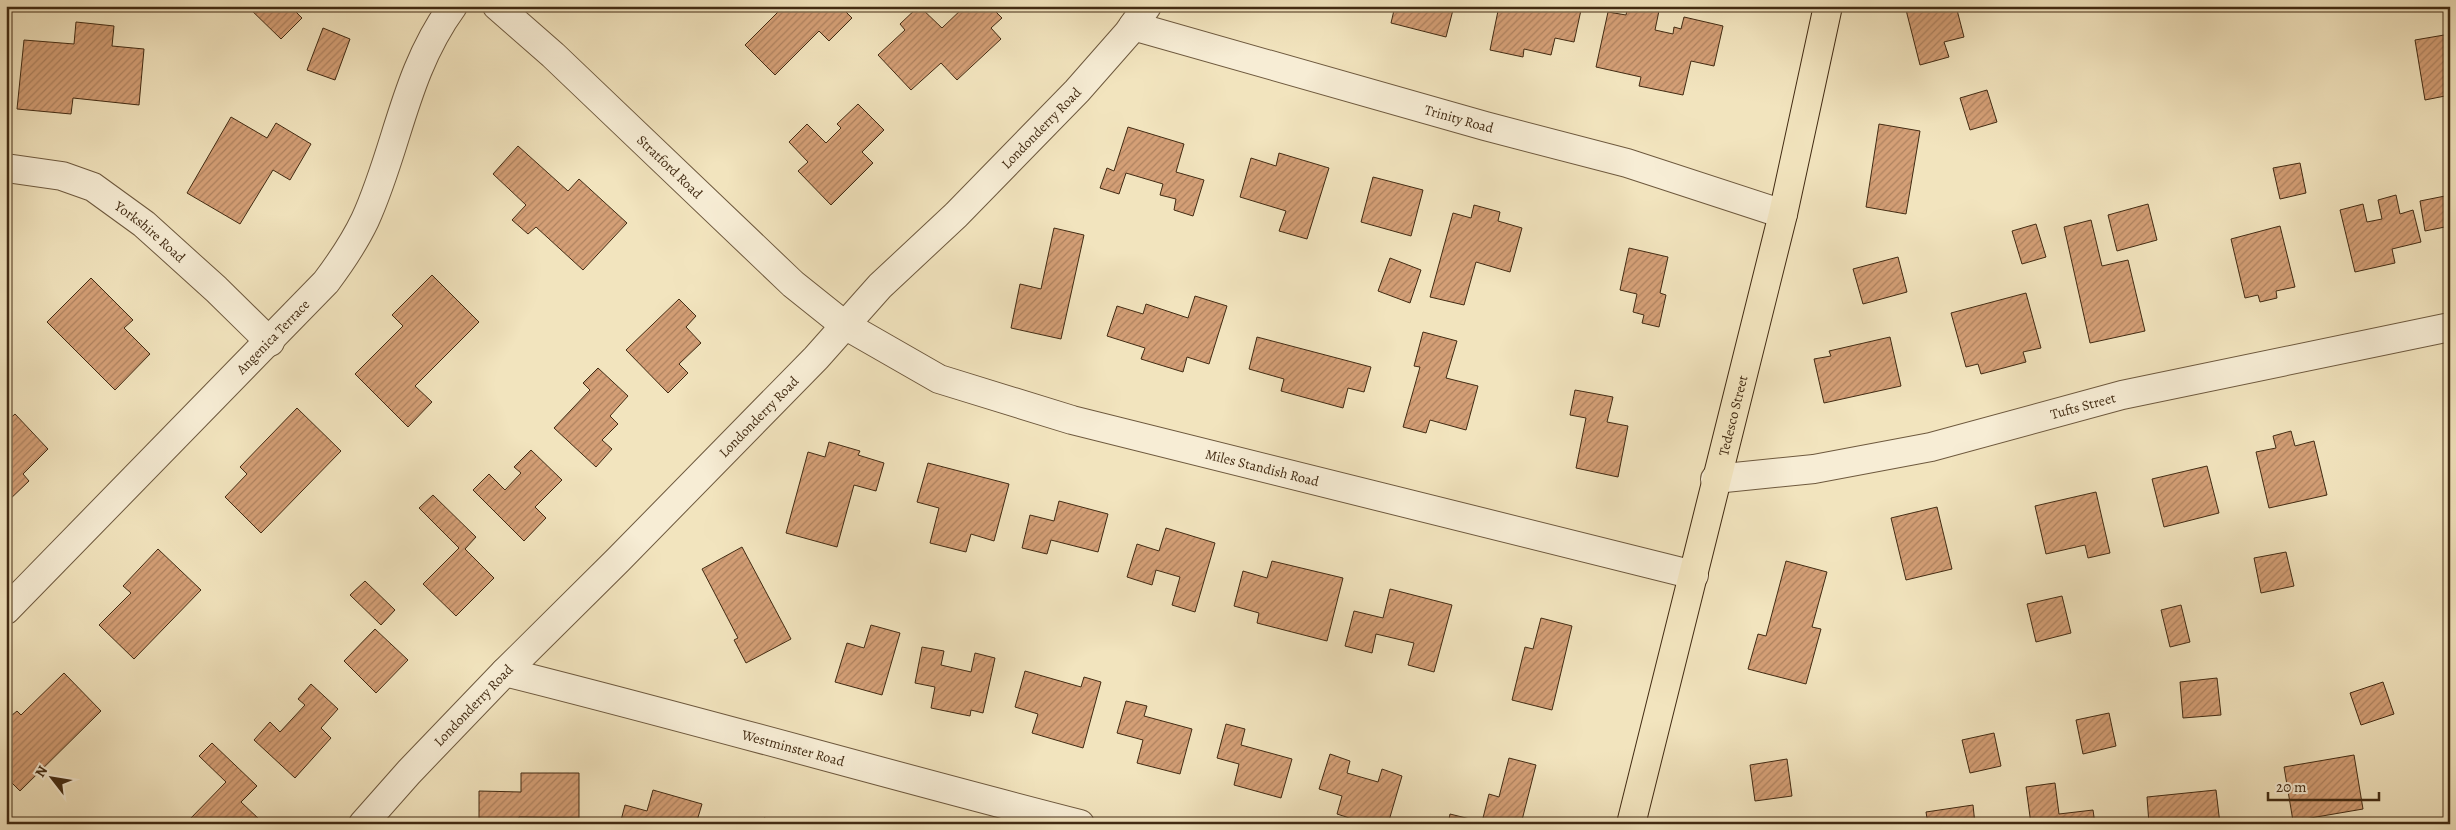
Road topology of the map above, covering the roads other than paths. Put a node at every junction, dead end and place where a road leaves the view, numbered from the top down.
1 (453, 6) edge
2 (497, 6) edge
3 (1828, 6) edge
4 (1140, 16) edge
5 (6, 168) edge
6 (1783, 214) junction
7 (845, 326) junction
8 (2450, 327) edge
9 (270, 342) junction
10 (1716, 479) junction
11 (1694, 575) junction
12 (6, 610) edge
13 (505, 672) junction
14 (364, 824) edge
15 (1080, 824) edge
16 (1631, 824) edge

1 - 9 street, Angenica Terrace
2 - 7 street, Stratford Road
3 - 6 main road, Tedesco Street
4 - 6 street, Trinity Road
4 - 7 street, Londonderry Road
5 - 9 street, Yorkshire Road
6 - 10 main road, Tedesco Street
7 - 11 street, Miles Standish Road
7 - 13 street, Londonderry Road
8 - 10 street, Tufts Street
9 - 12 street, Angenica Terrace
10 - 11 main road, Tedesco Street
11 - 16 main road, Tedesco Street
13 - 14 street, Londonderry Road
13 - 15 street, Westminster Road

